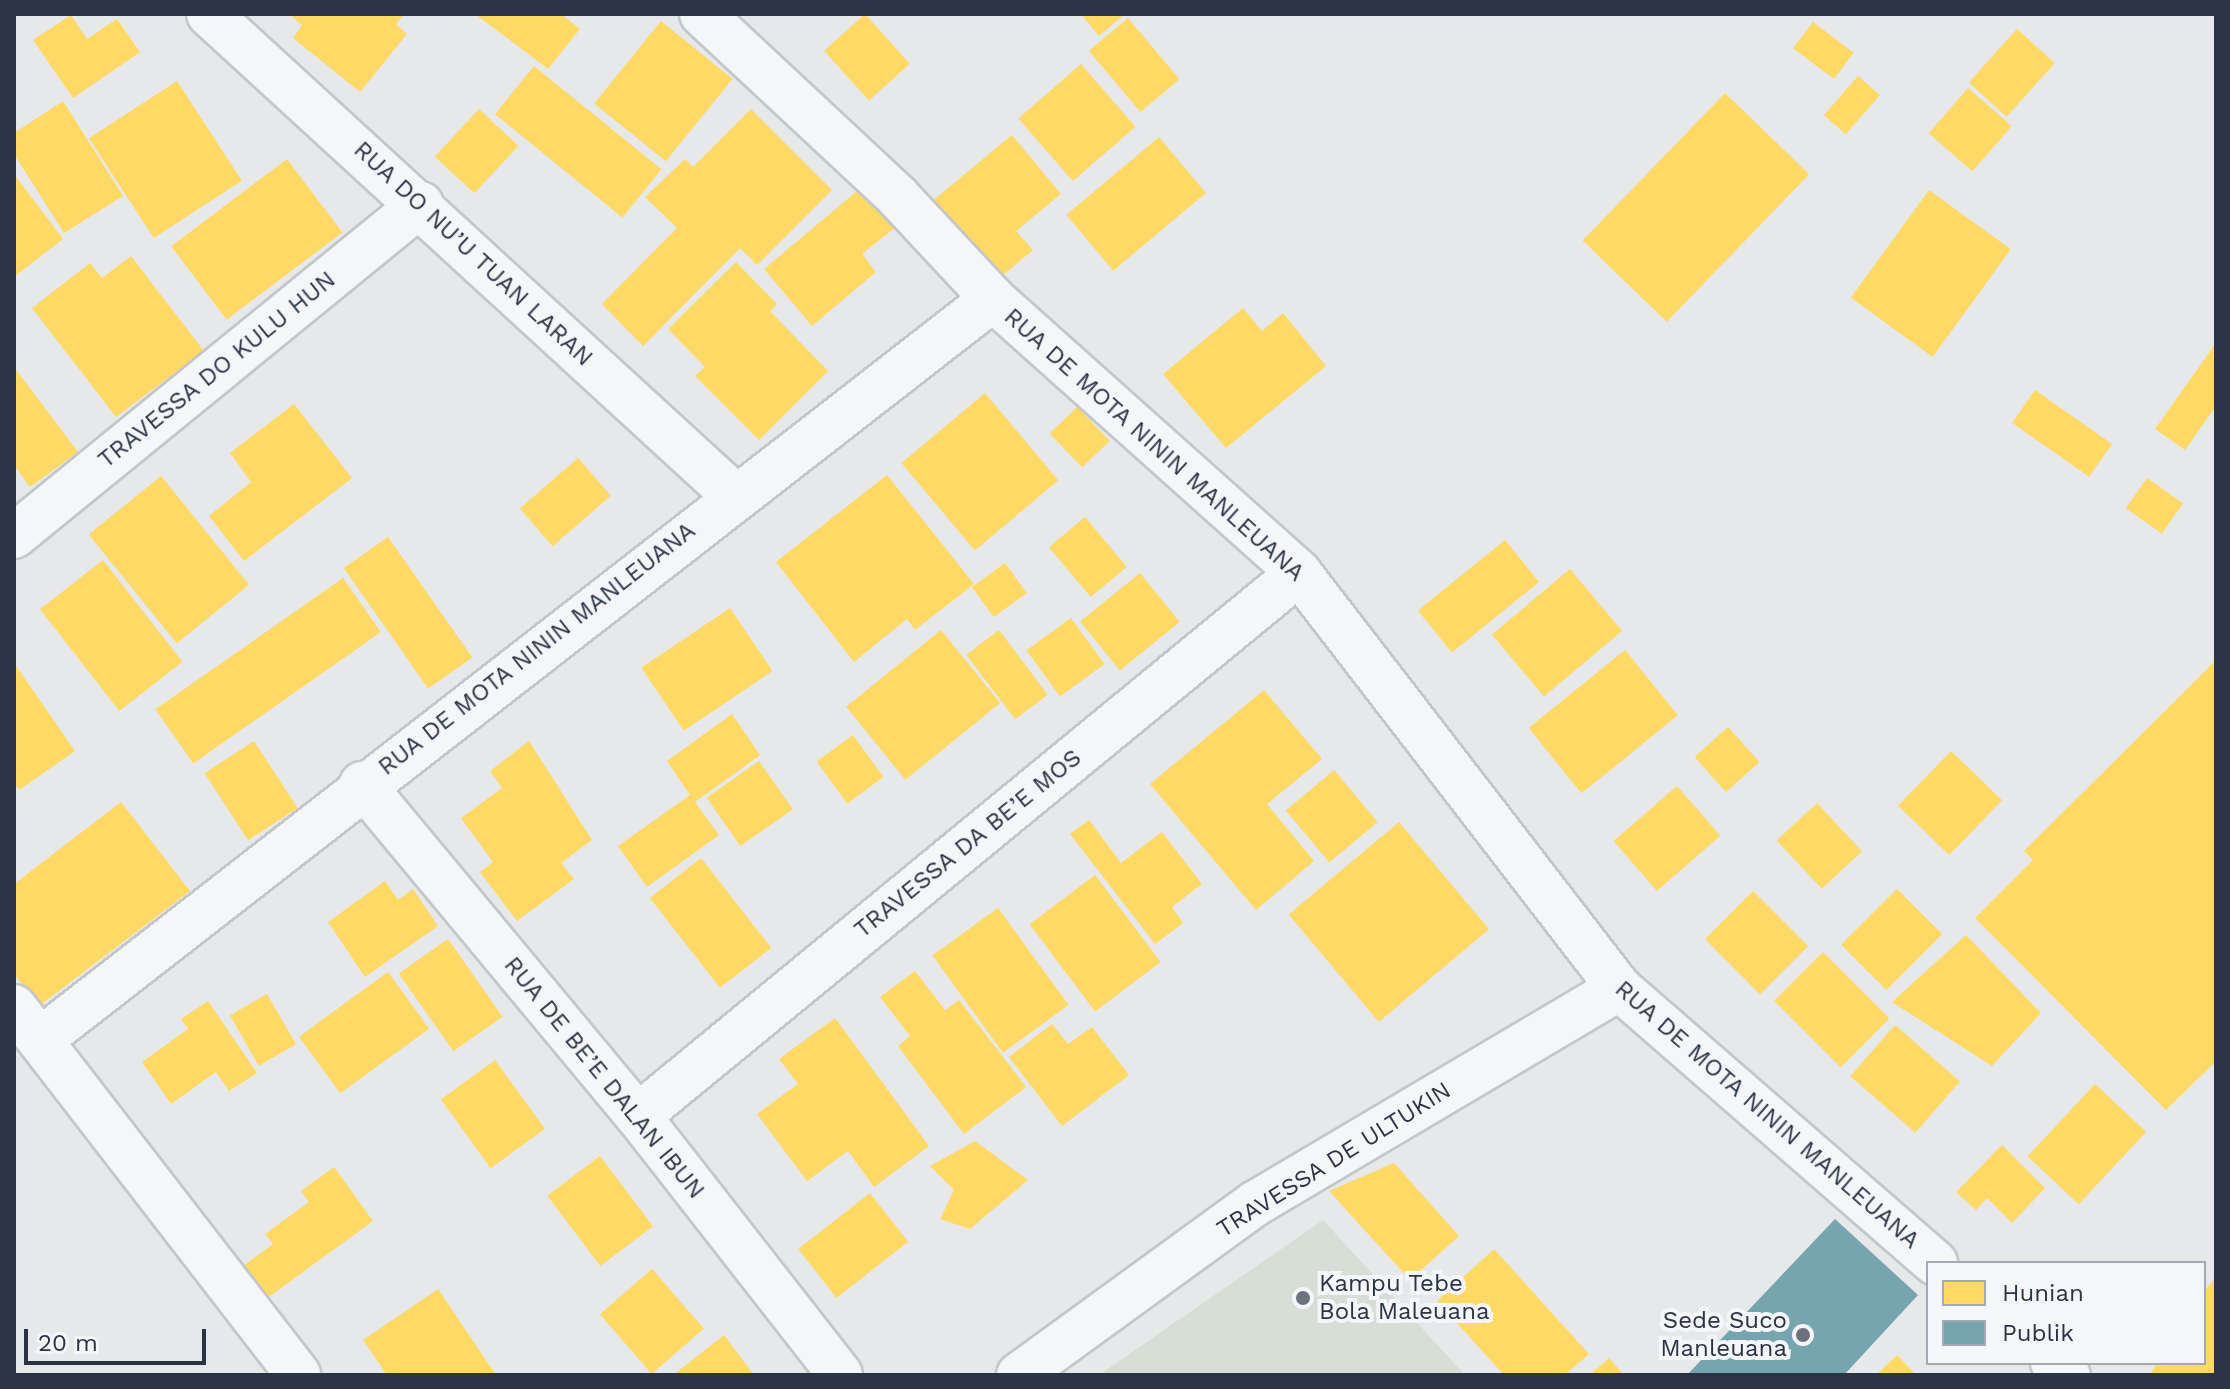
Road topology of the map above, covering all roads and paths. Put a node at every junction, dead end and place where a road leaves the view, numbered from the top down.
1 (209, 14) edge
2 (702, 14) edge
3 (421, 204) junction
4 (993, 299) junction
5 (736, 497) junction
6 (14, 536) edge
7 (1299, 573) junction
8 (362, 784) junction
9 (1619, 988) junction
10 (27, 1024) edge
11 (638, 1116) junction
12 (1933, 1261) edge
13 (298, 1375) edge
14 (840, 1375) edge
15 (1019, 1375) edge

1 - 3 street, RUA DO NU’U TUAN LARAN
2 - 4 street
3 - 5 street, RUA DO NU’U TUAN LARAN
3 - 6 street, TRAVESSA DO KULU HUN
4 - 5 street, RUA DE MOTA NININ MANLEUANA
4 - 7 street, RUA DE MOTA NININ MANLEUANA
5 - 8 street, RUA DE MOTA NININ MANLEUANA
7 - 9 street, RUA DE MOTA NININ MANLEUANA
7 - 11 street, TRAVESSA DA BE’E MOS
8 - 10 street, RUA DE MOTA NININ MANLEUANA
8 - 11 street, RUA DE BE’E DALAN IBUN
9 - 12 street, RUA DE MOTA NININ MANLEUANA
9 - 15 street, TRAVESSA DE ULTUKIN
10 - 13 street
11 - 14 street, RUA DE BE’E DALAN IBUN

